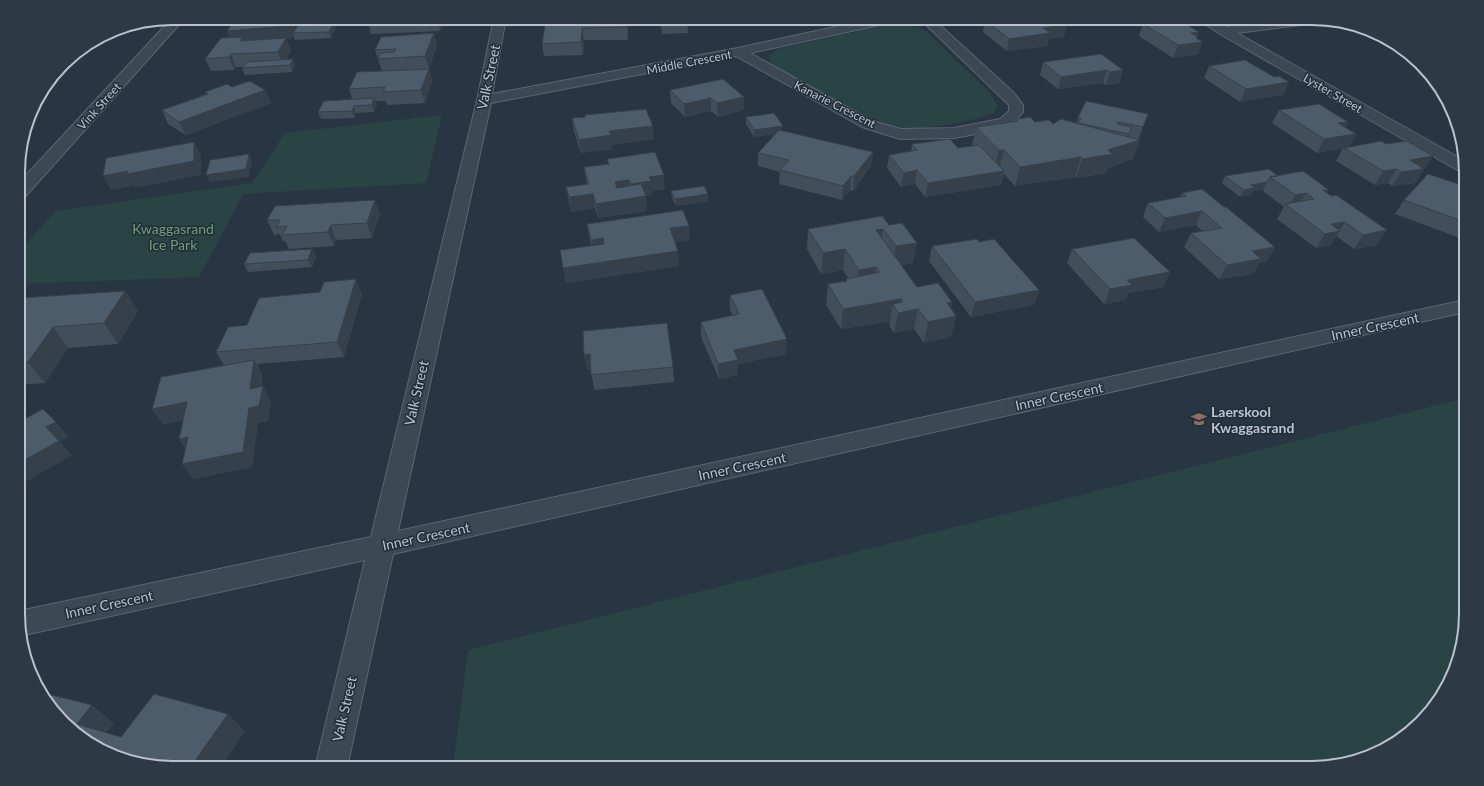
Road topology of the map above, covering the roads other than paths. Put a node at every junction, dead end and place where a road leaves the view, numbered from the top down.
1 (173, 25) edge
2 (499, 25) edge
3 (843, 25) edge
4 (933, 25) edge
5 (1214, 25) edge
6 (1260, 25) edge
7 (1224, 31) junction
8 (738, 52) junction
9 (484, 100) junction
10 (1459, 165) edge
11 (25, 186) edge
12 (1459, 307) edge
13 (381, 546) junction
14 (25, 623) edge
15 (333, 761) edge

1 - 11 street, Vink Street
2 - 9 street, Valk Street
3 - 8 street, Middle Crescent
4 - 8 street, Kanarie Crescent
5 - 7 street, Lyster Street
6 - 7 street
7 - 10 street, Lyster Street
8 - 9 street, Middle Crescent
9 - 13 street, Valk Street
12 - 13 street, Inner Crescent
13 - 14 street, Inner Crescent
13 - 15 street, Valk Street

